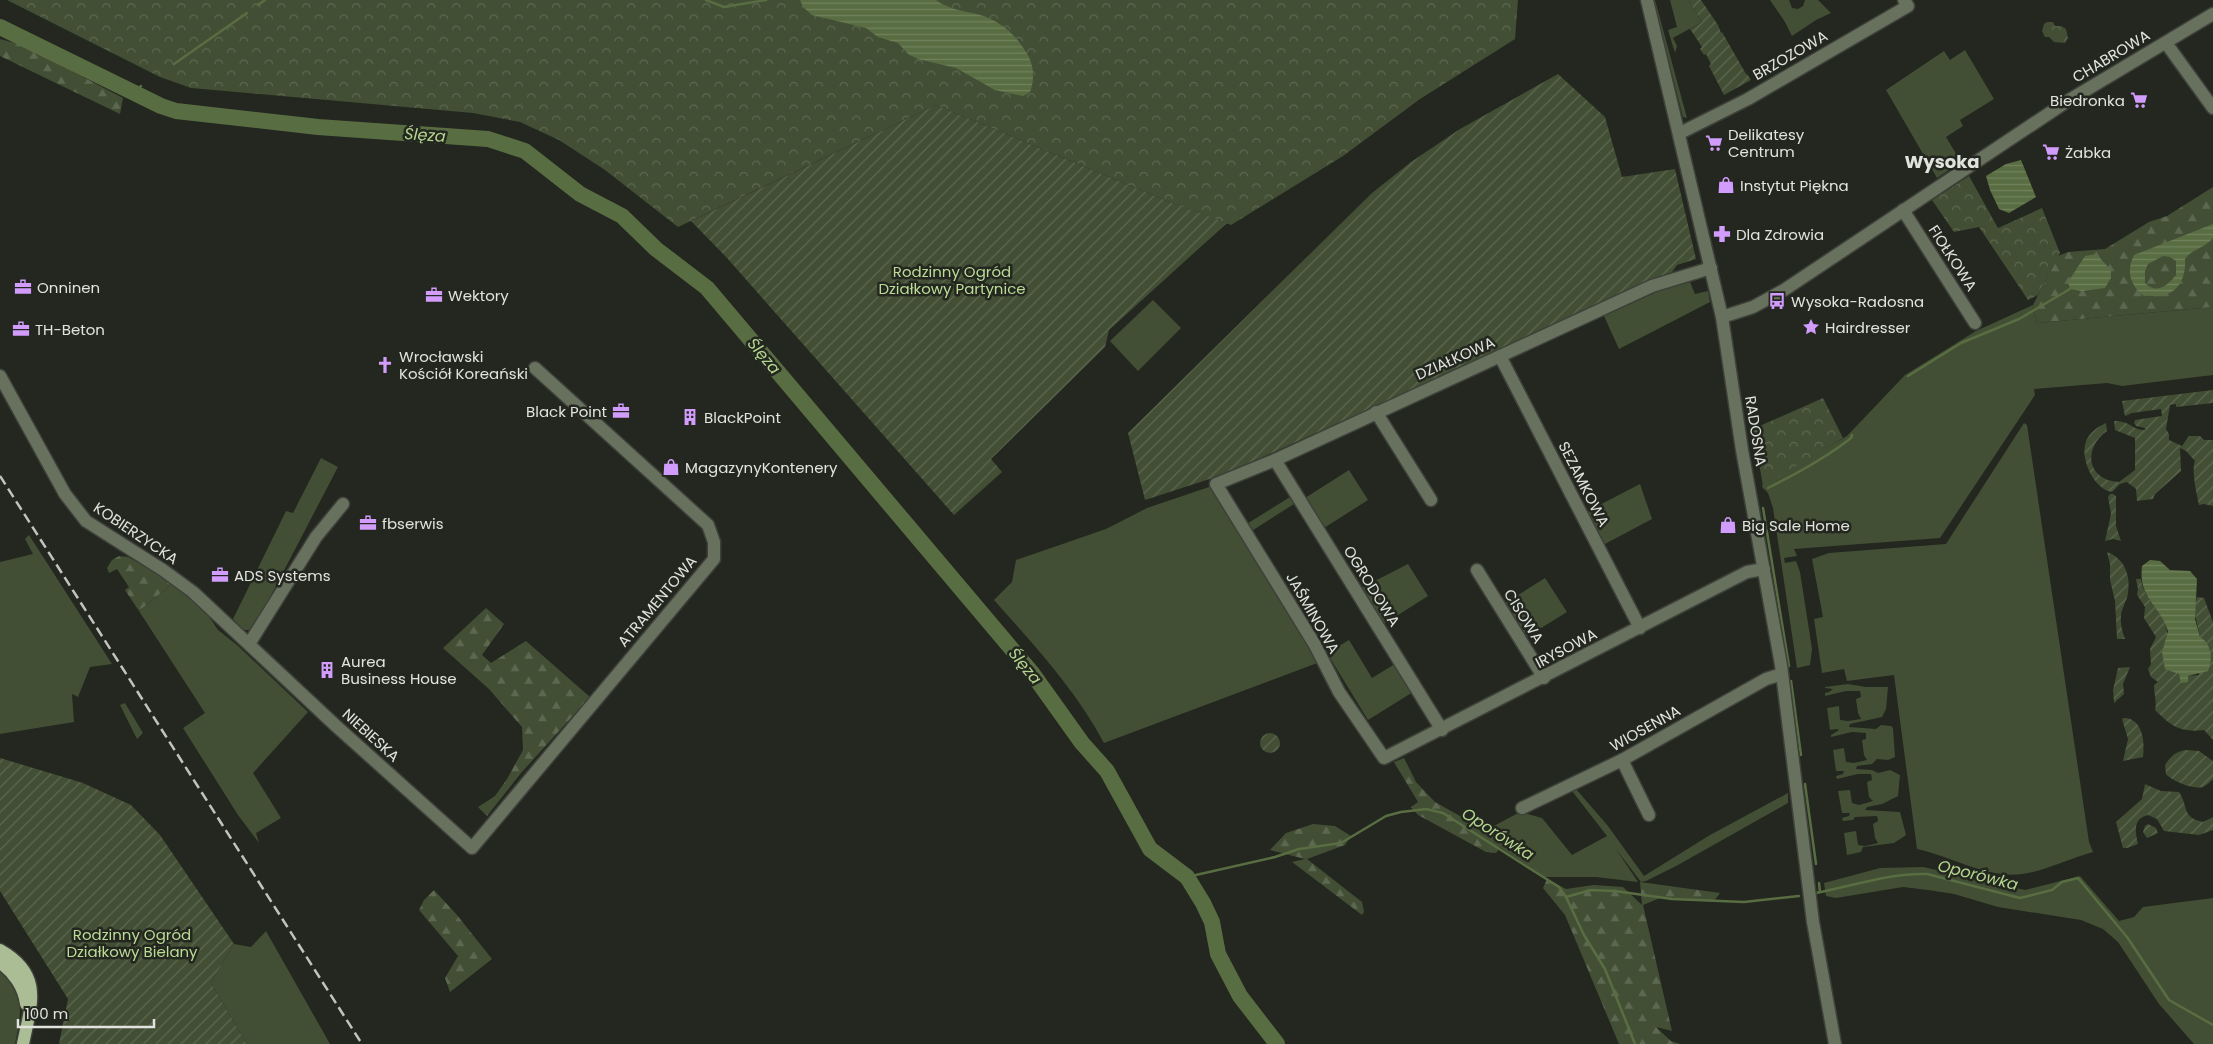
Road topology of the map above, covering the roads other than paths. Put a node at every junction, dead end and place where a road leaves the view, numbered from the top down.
1 (1647, 0) edge
2 (1904, 0) edge
3 (2213, 14) edge
4 (2166, 42) junction
5 (2213, 108) edge
6 (1680, 133) junction
7 (1902, 210) junction
8 (1711, 268) junction
9 (1722, 317) junction
10 (1975, 323) dead end
11 (1500, 356) junction
12 (535, 368) dead end
13 (0, 376) edge
14 (1376, 412) junction
15 (1275, 460) junction
16 (1216, 484) joint
17 (1431, 500) dead end
18 (343, 504) dead end
19 (1764, 569) junction
20 (1477, 570) dead end
21 (1640, 628) junction
22 (249, 644) junction
23 (1782, 674) junction
24 (1544, 678) junction
25 (1442, 730) junction
26 (1384, 758) joint
27 (1622, 760) junction
28 (1522, 808) dead end
29 (1649, 815) dead end
30 (472, 848) joint
31 (0, 950) edge
32 (0, 963) edge
33 (27, 1024) junction
34 (23, 1044) edge
35 (1835, 1044) edge

1 - 6 street, RADOSNA
2 - 6 street, BRZOZOWA
3 - 4 street, CHABROWA
4 - 5 street
4 - 7 street, CHABROWA
6 - 8 street, RADOSNA
7 - 9 street, CHABROWA
7 - 10 street, FIOŁKOWA
8 - 9 street, RADOSNA
8 - 11 street, DZIAŁKOWA
9 - 19 street, RADOSNA
11 - 14 street, DZIAŁKOWA
11 - 21 street, SEZAMKOWA
12 - 30 street, ATRAMENTOWA
13 - 22 street, KOBIERZYCKA
14 - 15 street, DZIAŁKOWA
14 - 17 street
15 - 16 street, DZIAŁKOWA
15 - 25 street, OGRODOWA
16 - 26 street, JAŚMINOWA
18 - 22 street
19 - 21 street, IRYSOWA
19 - 23 street, RADOSNA
20 - 24 street, CISOWA
21 - 24 street, IRYSOWA
22 - 30 street, NIEBIESKA
23 - 27 street, WIOSENNA
23 - 35 street, RADOSNA
24 - 25 street, IRYSOWA
25 - 26 street, IRYSOWA
27 - 28 street, WIOSENNA
27 - 29 street
31 - 33 main road
32 - 33 main road
33 - 34 main road

